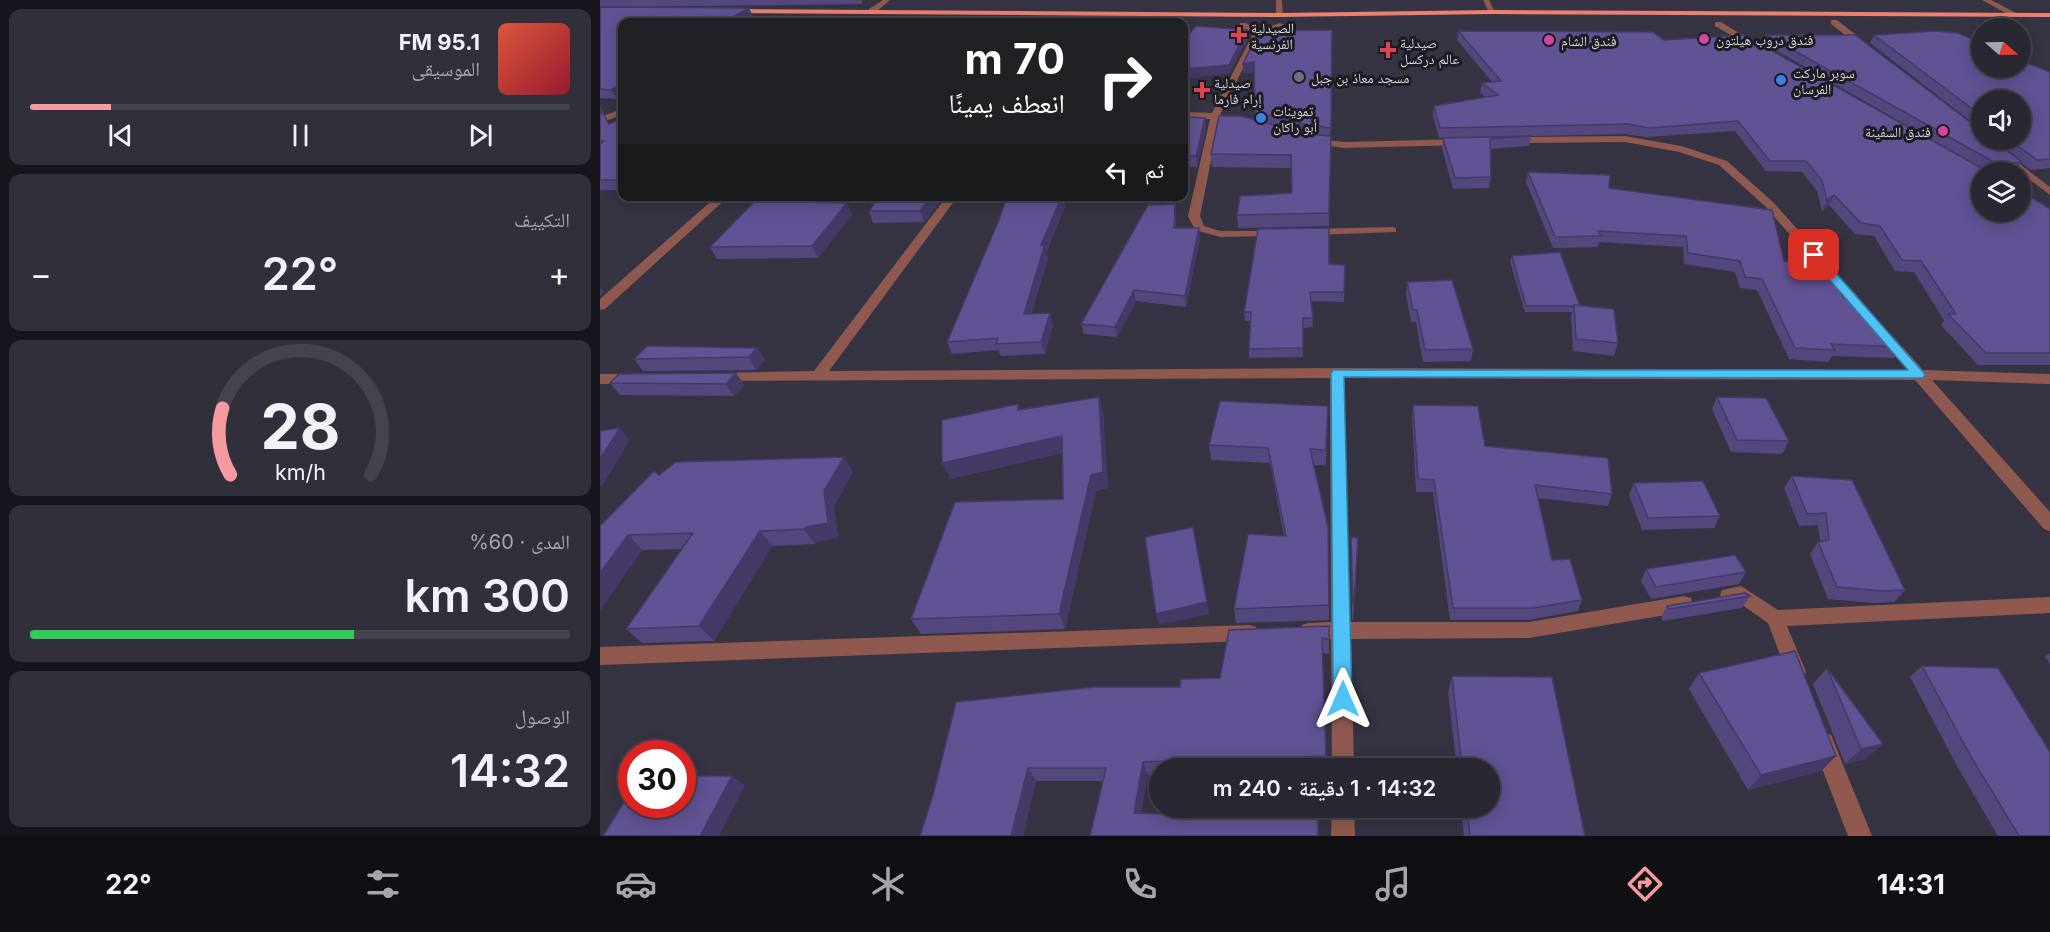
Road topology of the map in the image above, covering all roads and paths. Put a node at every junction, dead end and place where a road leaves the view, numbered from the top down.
1 (887, 0) edge
2 (1279, 0) edge
3 (1486, 0) edge
4 (1985, 0) edge
5 (718, 11) edge
6 (872, 11) junction
7 (1083, 12) junction
8 (1493, 12) junction
9 (1280, 15) junction
10 (2016, 15) junction
11 (2050, 15) edge
12 (1079, 18) edge
13 (1834, 22) junction
14 (1496, 23) dead end
15 (1742, 23) dead end
16 (1753, 23) dead end
17 (1707, 24) dead end
18 (1718, 24) junction
19 (2050, 24) edge
20 (1231, 25) dead end
21 (1243, 25) junction
22 (1280, 25) junction
23 (1291, 25) dead end
24 (1257, 33) junction
25 (1760, 48) edge
26 (1871, 51) edge
27 (618, 113) edge
28 (1188, 115) edge
29 (1215, 116) junction
30 (600, 120) edge
31 (1246, 124) edge
32 (1298, 138) edge
33 (1504, 140) edge
34 (1469, 141) edge
35 (1996, 150) edge
36 (2050, 192) edge
37 (718, 201) edge
38 (949, 201) edge
39 (1392, 230) dead end
40 (600, 306) edge
41 (1872, 321) edge
42 (1879, 330) edge
43 (1337, 373) junction
44 (1919, 375) junction
45 (818, 376) junction
46 (704, 378) edge
47 (646, 379) edge
48 (2050, 379) edge
49 (600, 380) edge
50 (2050, 524) edge
51 (2050, 605) edge
52 (1775, 618) junction
53 (1342, 630) junction
54 (1294, 632) edge
55 (1270, 633) edge
56 (600, 656) edge
57 (1805, 694) edge
58 (1818, 727) edge
59 (1343, 758) edge
60 (1343, 818) edge
61 (1343, 836) edge
62 (1860, 836) edge

1 - 6 street
2 - 9 street
3 - 8 street
4 - 10 street
5 - 6 highway
6 - 7 highway
7 - 9 highway
7 - 12 highway
8 - 9 highway
8 - 10 highway
8 - 14 highway
10 - 11 highway
13 - 16 highway
13 - 19 highway
13 - 26 street
15 - 18 highway
17 - 18 highway
18 - 25 street
20 - 21 highway
21 - 22 highway
21 - 24 street
22 - 23 highway
22 - 24 street
24 - 29 street
27 - 30 street
28 - 29 street
29 - 31 street
29 - 39 street
32 - 34 street
33 - 41 street
35 - 36 street
37 - 40 street
38 - 45 street
42 - 44 street
43 - 44 street
43 - 45 street
43 - 53 street
44 - 48 street
44 - 50 street
45 - 46 street
47 - 49 street
51 - 52 street
52 - 53 street
52 - 57 street
53 - 54 street
53 - 59 street
55 - 56 street
58 - 62 street
60 - 61 street

